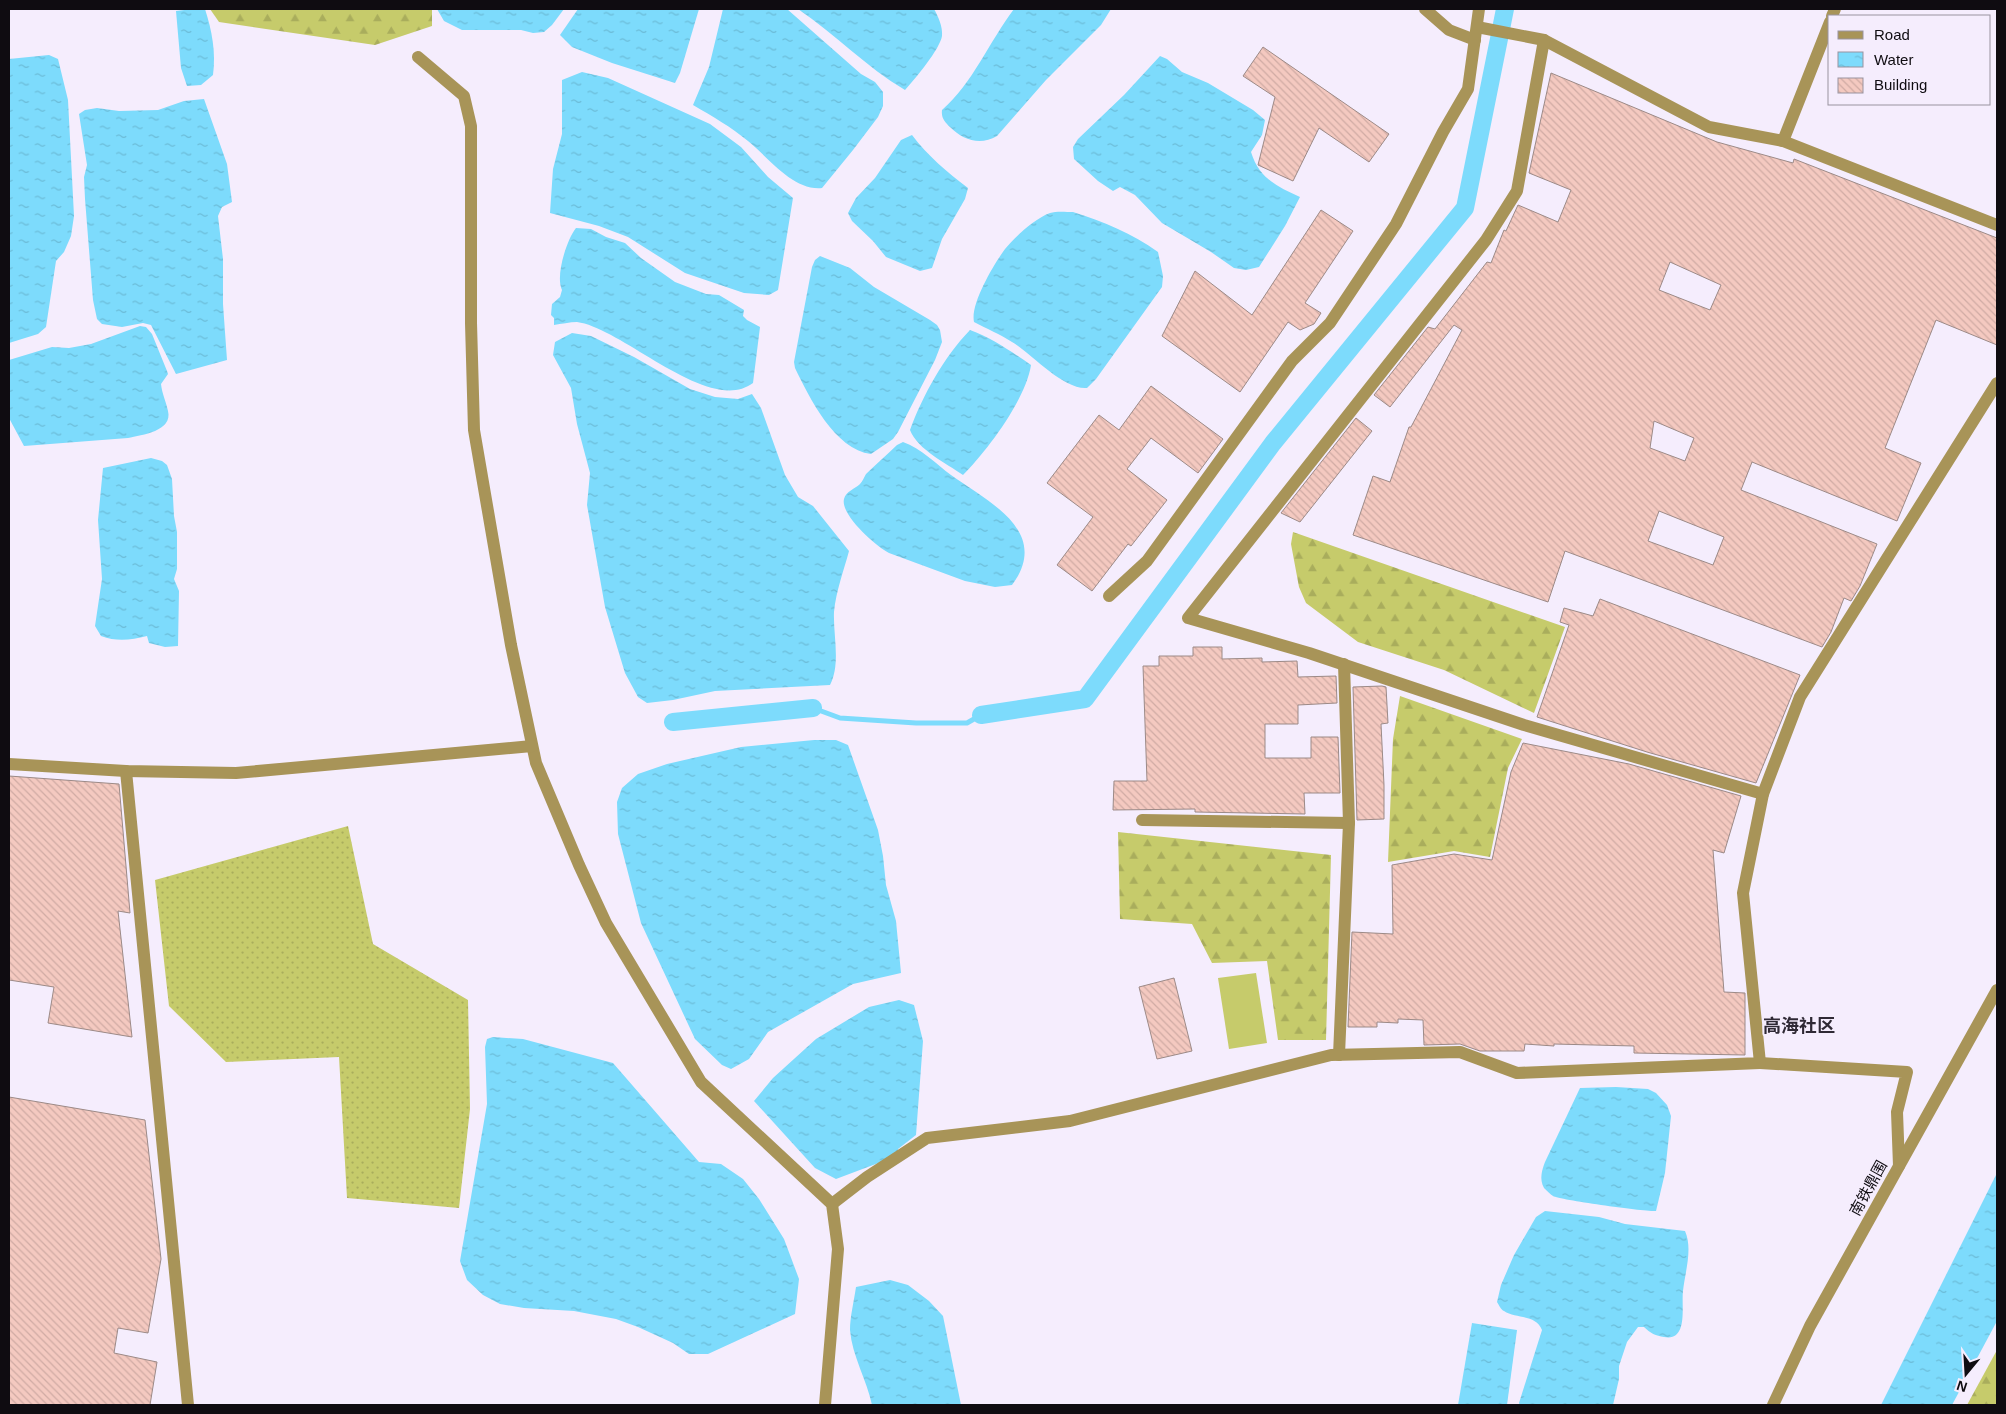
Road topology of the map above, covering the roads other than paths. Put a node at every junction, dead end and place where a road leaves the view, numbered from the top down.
1 (1425, 9) edge
2 (1479, 9) edge
3 (1828, 27) edge
4 (1476, 34) junction
5 (1544, 40) junction
6 (418, 57) dead end
7 (1783, 141) junction
8 (1997, 225) edge
9 (1997, 383) edge
10 (1109, 596) dead end
11 (1344, 664) junction
12 (532, 746) junction
13 (9, 764) edge
14 (126, 770) junction
15 (1763, 794) junction
16 (1142, 820) dead end
17 (1349, 823) junction
18 (1997, 990) edge
19 (1339, 1055) junction
20 (1760, 1063) junction
21 (1899, 1166) junction
22 (832, 1204) junction
23 (188, 1405) edge
24 (825, 1405) edge
25 (1773, 1405) edge

1 - 4 street
2 - 4 street
3 - 7 street
4 - 5 street
4 - 10 street
5 - 7 street
5 - 11 street
6 - 12 street
7 - 8 street
9 - 15 street
11 - 15 street
11 - 17 street
12 - 14 street
12 - 22 street
13 - 14 street
14 - 23 street
15 - 20 street
16 - 17 street
17 - 19 street
18 - 21 street, 南铁鼎围
19 - 20 street
19 - 22 street
20 - 21 street
21 - 25 street, 南铁鼎围
22 - 24 street

